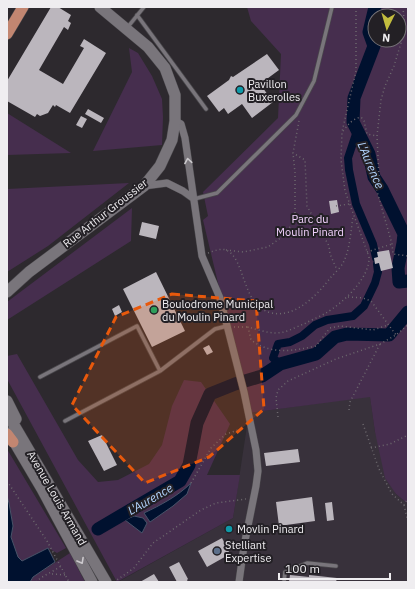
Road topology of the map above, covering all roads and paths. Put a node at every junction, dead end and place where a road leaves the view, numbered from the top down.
1 (15, 7) edge
2 (23, 7) edge
3 (100, 7) edge
4 (144, 7) edge
5 (332, 7) edge
6 (356, 7) edge
7 (403, 7) edge
8 (137, 15) junction
9 (7, 20) edge
10 (126, 29) junction
11 (7, 34) edge
12 (206, 109) dead end
13 (299, 120) dead end
14 (175, 121) junction
15 (342, 132) junction
16 (377, 136) junction
17 (293, 153) junction
18 (144, 186) junction
19 (194, 199) junction
20 (349, 204) junction
21 (336, 206) dead end
22 (353, 214) junction
23 (392, 244) junction
24 (226, 250) junction
25 (368, 251) junction
26 (202, 256) junction
27 (408, 256) edge
28 (338, 270) junction
29 (29, 272) junction
30 (7, 284) edge
31 (7, 292) edge
32 (347, 297) junction
33 (388, 325) junction
34 (408, 325) edge
35 (227, 326) junction
36 (248, 327) junction
37 (396, 335) junction
38 (380, 344) junction
39 (160, 371) junction
40 (40, 377) dead end
41 (7, 401) edge
42 (350, 410) dead end
43 (7, 414) edge
44 (278, 417) dead end
45 (65, 421) dead end
46 (363, 424) dead end
47 (252, 426) junction
48 (7, 429) edge
49 (408, 435) edge
50 (10, 438) edge
51 (371, 448) junction
52 (36, 461) junction
53 (7, 482) edge
54 (191, 483) dead end
55 (254, 498) junction
56 (408, 498) edge
57 (404, 505) junction
58 (408, 522) edge
59 (61, 566) junction
60 (336, 566) dead end
61 (50, 574) junction
62 (66, 575) junction
63 (36, 582) edge
64 (69, 582) edge
65 (92, 582) edge
66 (106, 582) edge
67 (114, 582) edge
68 (239, 582) edge
69 (284, 582) edge

1 - 9 main road
2 - 11 main road
3 - 10 main road, Rue Arthur Groussier
4 - 8 lane
5 - 19 lane
6 - 15 path
7 - 16 path
8 - 10 lane
8 - 12 lane
10 - 14 main road, Rue Arthur Groussier
13 - 17 path
14 - 18 main road, Rue Arthur Groussier
19 -> 14 street
15 - 16 path
15 - 20 path
16 - 23 path
17 - 24 path
17 - 28 path
18 - 19 street
18 - 29 main road, Rue Arthur Groussier
19 - 26 street
20 - 21 path
20 - 22 path
22 - 25 path
22 - 28 path
23 - 25 path
23 - 27 path
24 - 26 path
24 - 28 path
25 - 32 path
26 - 35 street
29 - 30 main road
29 - 31 main road
32 - 33 path
32 - 36 path
33 - 36 path
33 - 37 path
34 - 37 path
35 - 36 path
35 - 39 lane
35 - 47 street
37 - 38 path
38 - 42 path
38 - 44 path
39 - 40 lane
39 - 45 lane
41 - 52 main road
43 - 52 main road, Avenue Louis Armand
46 - 51 path
47 - 54 path
47 - 55 street
48 - 50 main road, Avenue Louis Armand
49 - 51 path
50 -> 65 main road, Avenue Louis Armand
51 - 57 path
52 - 66 main road, Avenue Louis Armand
53 - 59 path
55 - 67 path
55 - 68 street
56 - 57 path
57 - 58 path
59 - 61 path
59 - 62 path
60 - 69 lane
61 - 62 path
61 - 63 path
62 - 64 path

